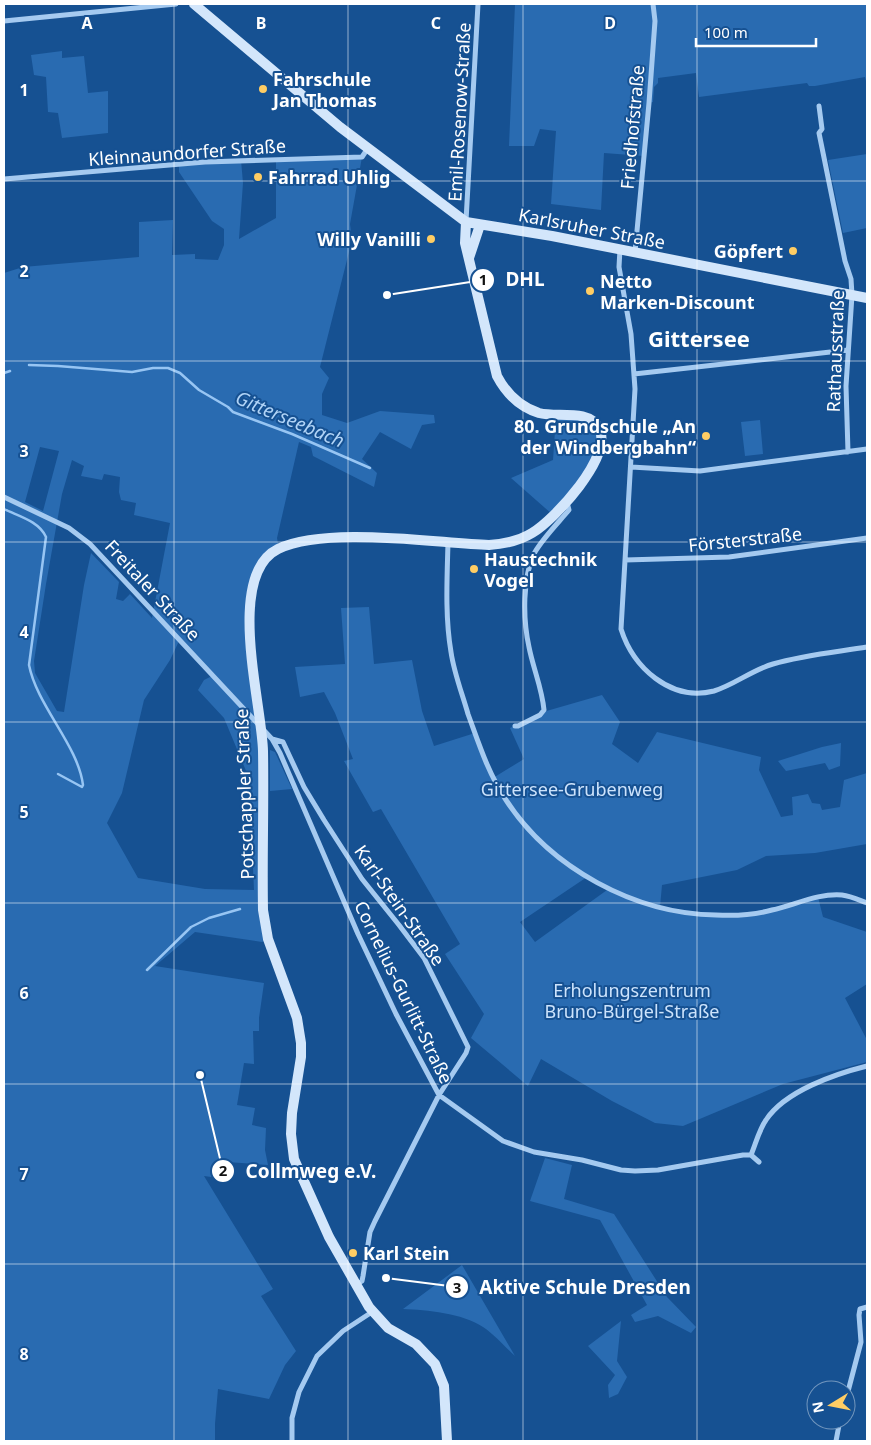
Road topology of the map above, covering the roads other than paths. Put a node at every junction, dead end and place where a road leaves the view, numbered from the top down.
1 (176, 4) edge
2 (194, 4) edge
3 (478, 4) edge
4 (653, 4) edge
5 (4, 21) edge
6 (819, 106) dead end
7 (368, 148) junction
8 (4, 179) edge
9 (466, 222) junction
10 (480, 224) junction
11 (620, 249) junction
12 (635, 252) junction
13 (469, 259) junction
14 (852, 295) junction
15 (867, 298) edge
16 (848, 350) junction
17 (634, 374) junction
18 (867, 449) edge
19 (848, 452) junction
20 (630, 467) junction
21 (4, 497) edge
22 (565, 503) junction
23 (867, 538) edge
24 (448, 543) junction
25 (626, 560) junction
26 (867, 647) edge
27 (515, 726) dead end
28 (262, 728) junction
29 (272, 739) junction
30 (867, 903) edge
31 (867, 1066) edge
32 (439, 1095) junction
33 (751, 1155) junction
34 (759, 1162) dead end
35 (356, 1284) junction
36 (867, 1307) edge
37 (372, 1312) junction
38 (850, 1380) edge
39 (292, 1441) edge
40 (447, 1441) edge

1 - 5 street
2 - 7 street, Karlsruher Straße
3 - 9 street, Emil-Rosenow-Straße
4 - 12 street, Friedhofstraße
6 - 14 street, Rathausstraße
7 - 8 street, Kleinnaundorfer Straße
7 - 9 street, Karlsruher Straße
9 - 10 street, Karlsruher Straße
9 - 13 street, Potschappler Straße
10 - 11 street, Karlsruher Straße
10 - 13 street
11 - 12 street, Karlsruher Straße
11 - 17 street
12 - 14 street, Karlsruher Straße
13 - 22 street, Potschappler Straße
14 - 15 street, Karlsruher Straße
14 - 16 street, Rathausstraße
16 - 17 street
16 - 19 street, Rathausstraße
17 - 20 street
18 - 19 street
19 - 20 street
20 - 25 street
21 - 28 street, Freitaler Straße
22 - 24 street, Potschappler Straße
22 - 27 street
23 - 25 street, Försterstraße
24 - 28 street, Potschappler Straße
24 - 30 street
25 - 26 street
28 - 29 street, Cornelius-Gurlitt-Straße
28 - 35 street, Potschappler Straße
29 - 32 street, Cornelius-Gurlitt-Straße
29 - 32 street, Karl-Stein-Straße
31 - 33 street
32 - 33 street, Cornelius-Gurlitt-Straße
32 - 35 street, Karl-Stein-Straße
33 - 34 street
35 - 37 street, Potschappler Straße
36 - 38 street
37 - 39 street
37 - 40 street, Potschappler Straße

